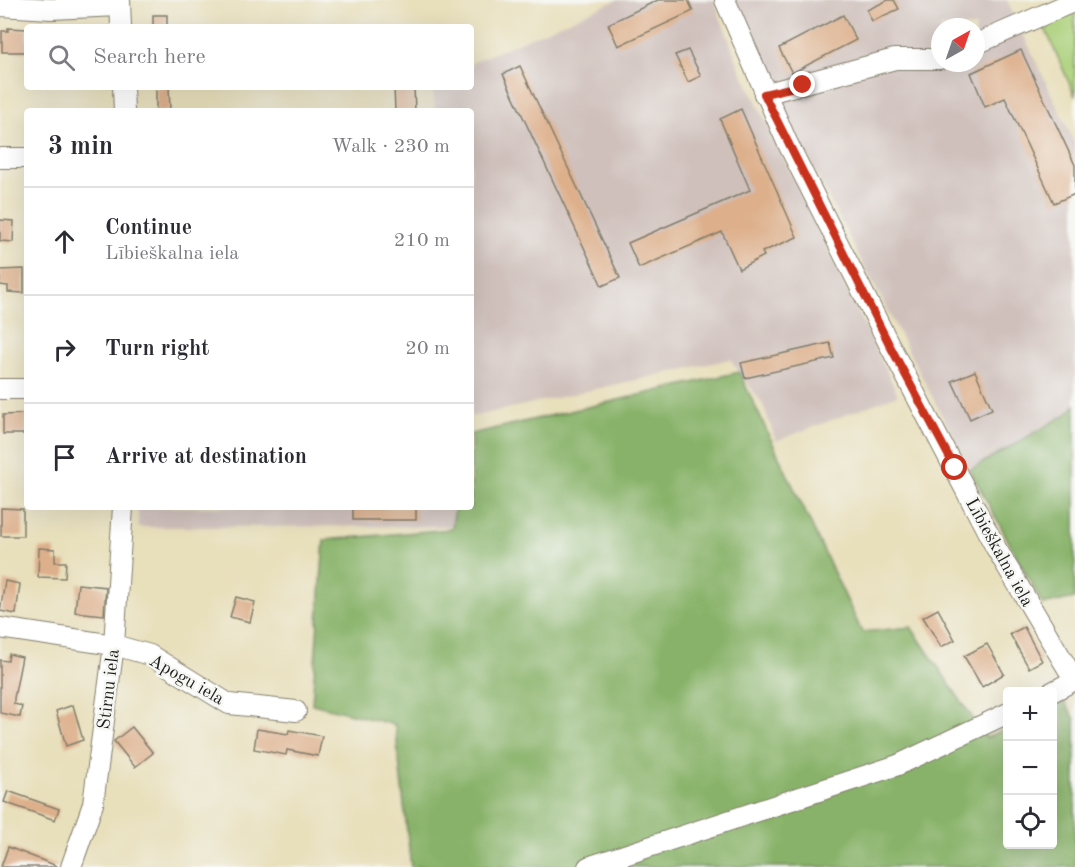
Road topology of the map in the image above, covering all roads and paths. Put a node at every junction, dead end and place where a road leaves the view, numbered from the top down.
1 (725, 0) edge
2 (1075, 1) edge
3 (120, 3) edge
4 (0, 6) edge
5 (121, 24) edge
6 (985, 41) edge
7 (931, 59) edge
8 (123, 90) edge
9 (764, 94) junction
10 (124, 108) edge
11 (0, 158) edge
12 (24, 158) edge
13 (0, 389) edge
14 (24, 389) edge
15 (123, 510) edge
16 (0, 628) edge
17 (114, 645) junction
18 (1075, 680) edge
19 (1057, 689) edge
20 (296, 711) dead end
21 (1003, 715) edge
22 (71, 867) edge
23 (588, 867) edge

1 - 9 street, Lībieškalna iela
2 - 6 street
3 - 4 street
3 - 5 street
7 - 9 street
8 - 10 street
9 - 18 street, Lībieškalna iela
11 - 12 street
13 - 14 street
15 - 17 street, Stirnu iela
16 - 17 street, Apogu iela
17 - 20 street, Apogu iela
17 - 22 street, Stirnu iela
18 - 19 street
21 - 23 street

